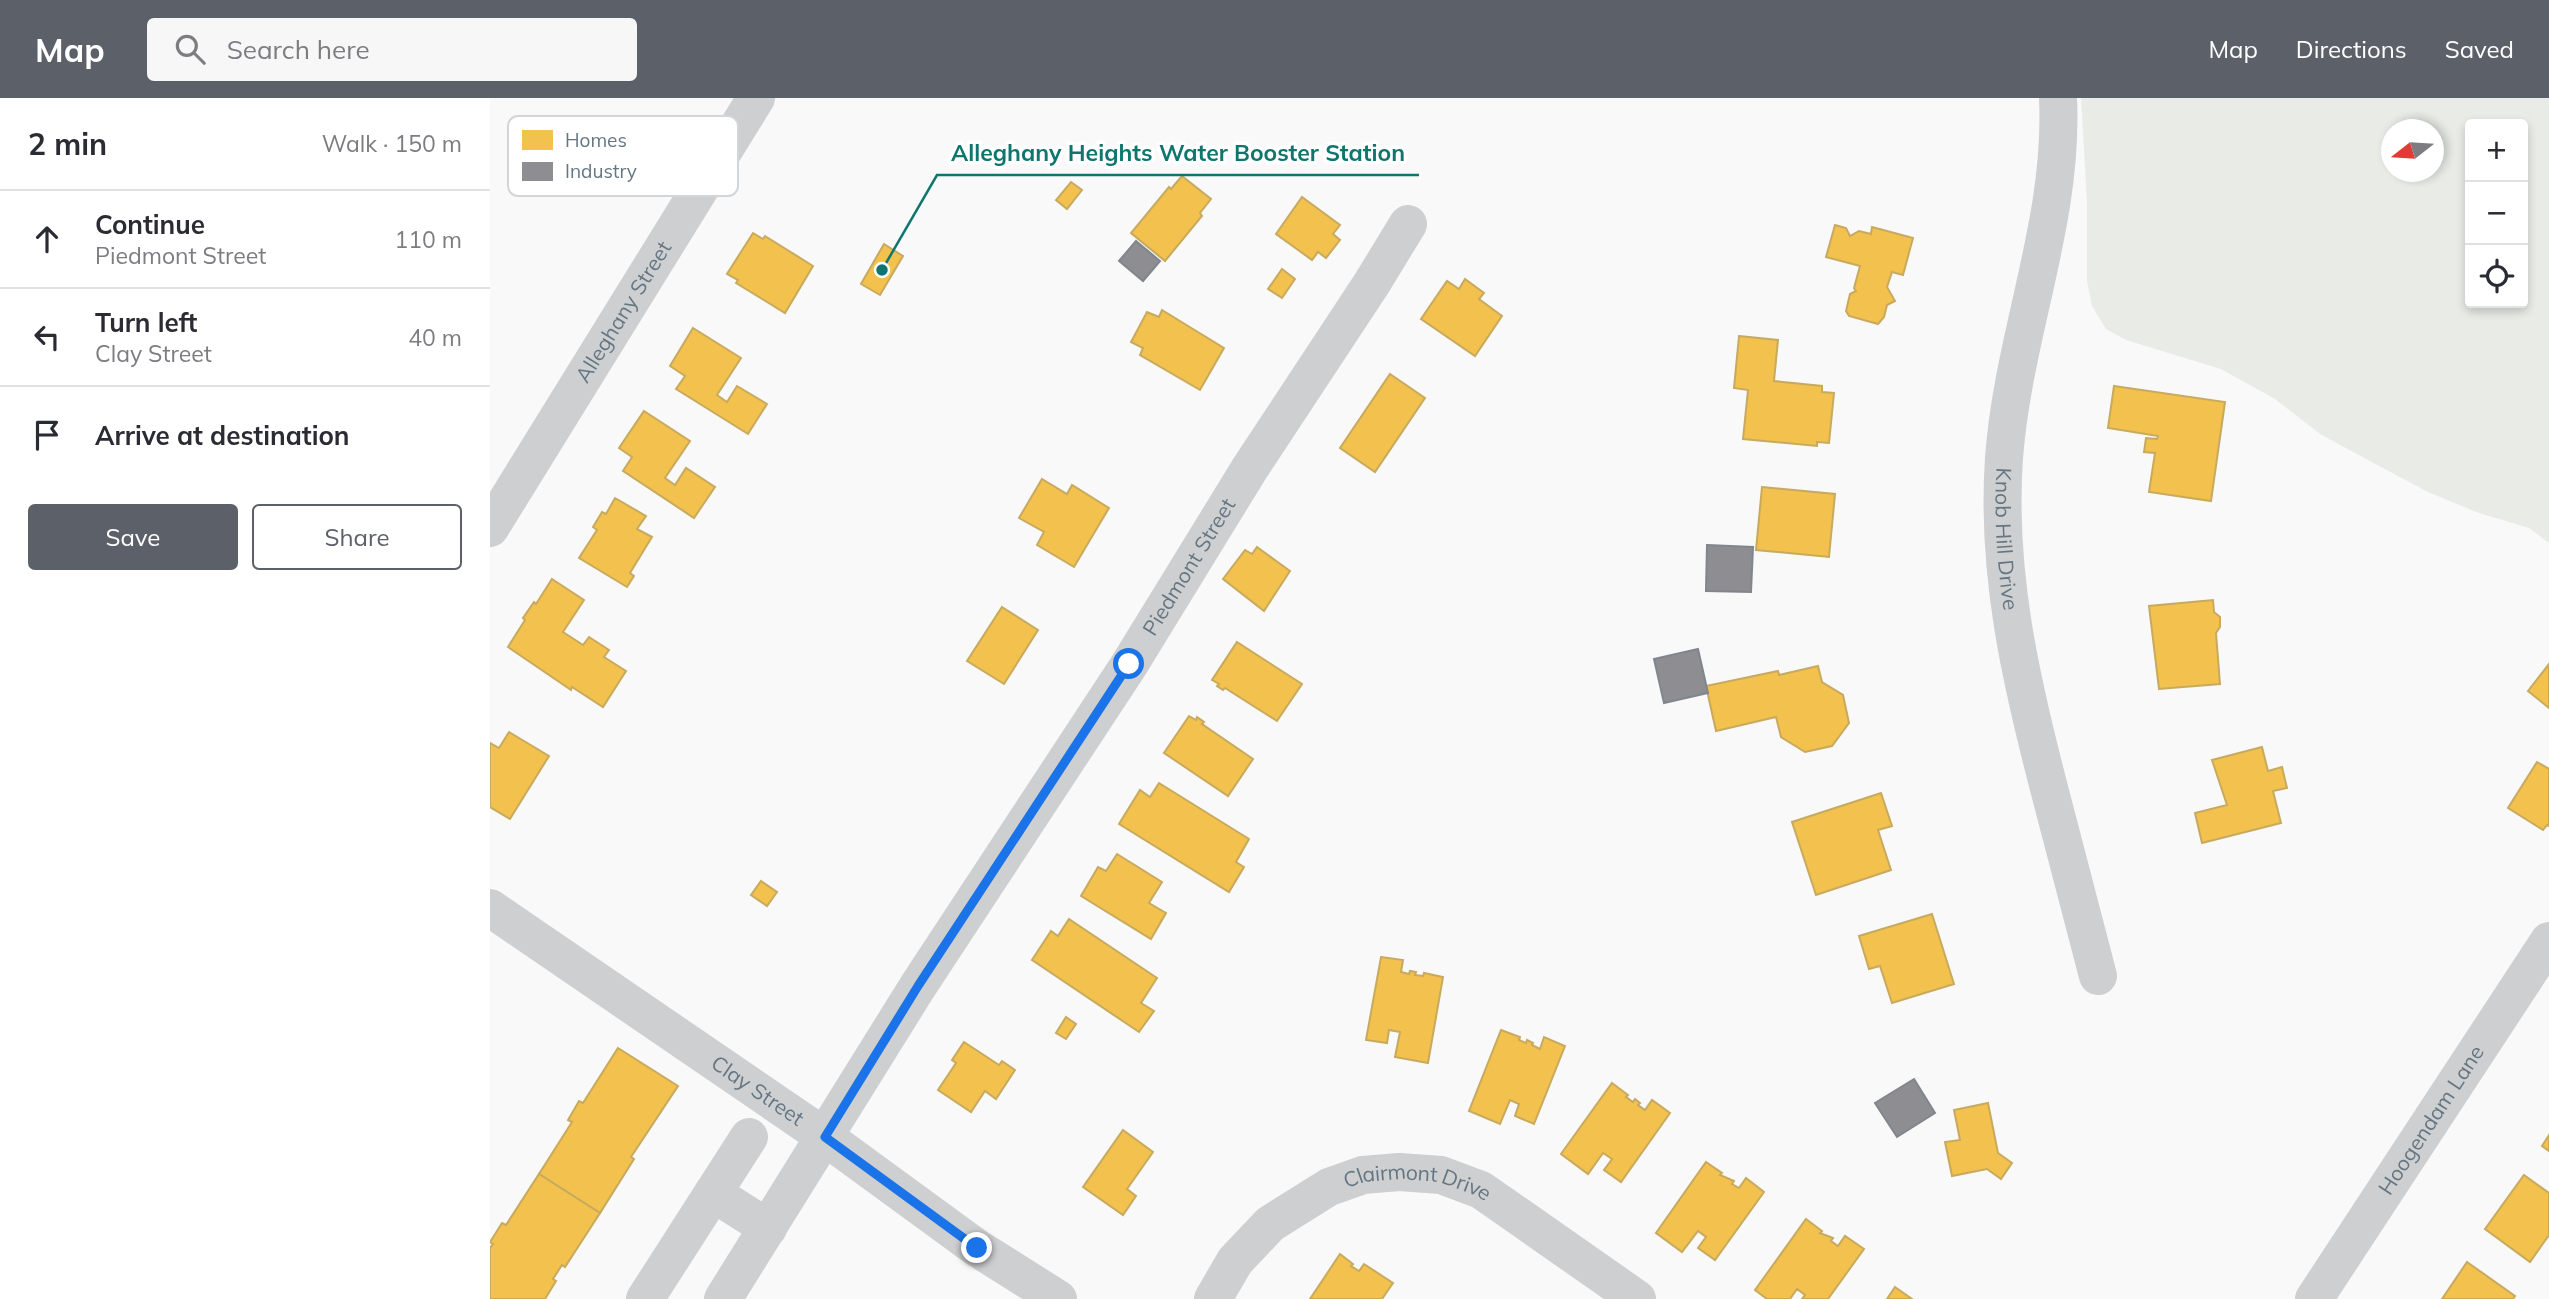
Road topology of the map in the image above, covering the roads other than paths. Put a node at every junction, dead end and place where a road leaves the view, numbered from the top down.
1 (756, 98) edge
2 (2058, 98) edge
3 (738, 127) edge
4 (695, 196) edge
5 (1408, 224) dead end
6 (490, 528) edge
7 (490, 908) edge
8 (2549, 941) edge
9 (2098, 976) dead end
10 (749, 1137) dead end
11 (825, 1137) junction
12 (713, 1194) junction
13 (768, 1228) junction
14 (645, 1299) edge
15 (723, 1299) edge
16 (1058, 1299) edge
17 (1213, 1299) edge
18 (1637, 1299) edge
19 (2314, 1299) edge

1 - 3 street, Alleghany Street
2 - 9 street, Knob Hill Drive
4 - 6 street, Alleghany Street
5 - 11 street, Piedmont Street
7 - 11 street, Clay Street
8 - 19 street, Hoogendam Lane
10 - 12 street
11 - 13 street, Piedmont Street
11 - 16 street, Clay Street
12 - 13 street
12 - 14 street
13 - 15 street, Piedmont Street
17 - 18 street, Clairmont Drive

